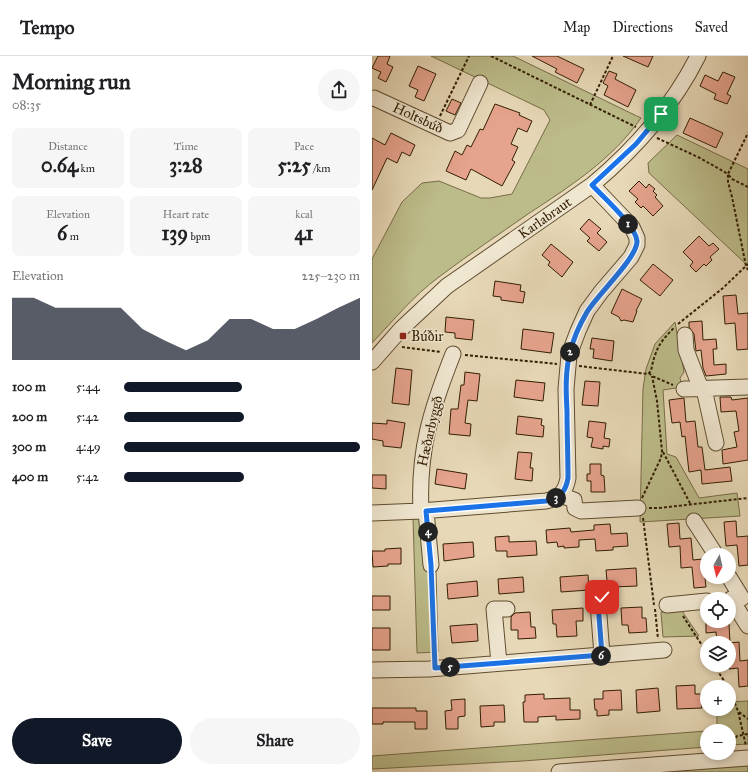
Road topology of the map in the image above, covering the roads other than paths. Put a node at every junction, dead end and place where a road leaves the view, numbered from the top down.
1 (698, 56) edge
2 (480, 83) dead end
3 (373, 99) edge
4 (592, 185) junction
5 (684, 335) dead end
6 (453, 354) dead end
7 (372, 362) edge
8 (748, 387) edge
9 (684, 389) road end
10 (702, 389) junction
11 (716, 443) dead end
12 (560, 495) junction
13 (640, 508) road end
14 (423, 511) junction
15 (372, 513) edge
16 (694, 521) road end
17 (711, 548) edge
18 (431, 565) road end
19 (732, 584) edge
20 (604, 589) dead end
21 (738, 598) edge
22 (700, 602) edge
23 (667, 605) dead end
24 (494, 609) dead end
25 (748, 626) edge
26 (662, 650) road end
27 (602, 655) junction
28 (499, 663) junction
29 (372, 670) edge
30 (747, 752) edge
31 (559, 772) edge

1 - 4 street, Karlabraut
2 - 3 street, Holtsbúð
4 - 7 street, Karlabraut
4 - 12 street
5 - 10 street
6 - 14 street, Hæðarbyggð
8 - 10 street
9 - 10 street
10 - 11 street
12 - 13 street
12 - 14 street
14 - 15 street
14 - 18 street, Hæðarbyggð
16 - 17 street
19 - 21 street
20 - 27 street
21 - 25 street
22 - 23 street
24 - 28 street
26 - 27 street
27 - 28 street
28 - 29 street
30 - 31 street

